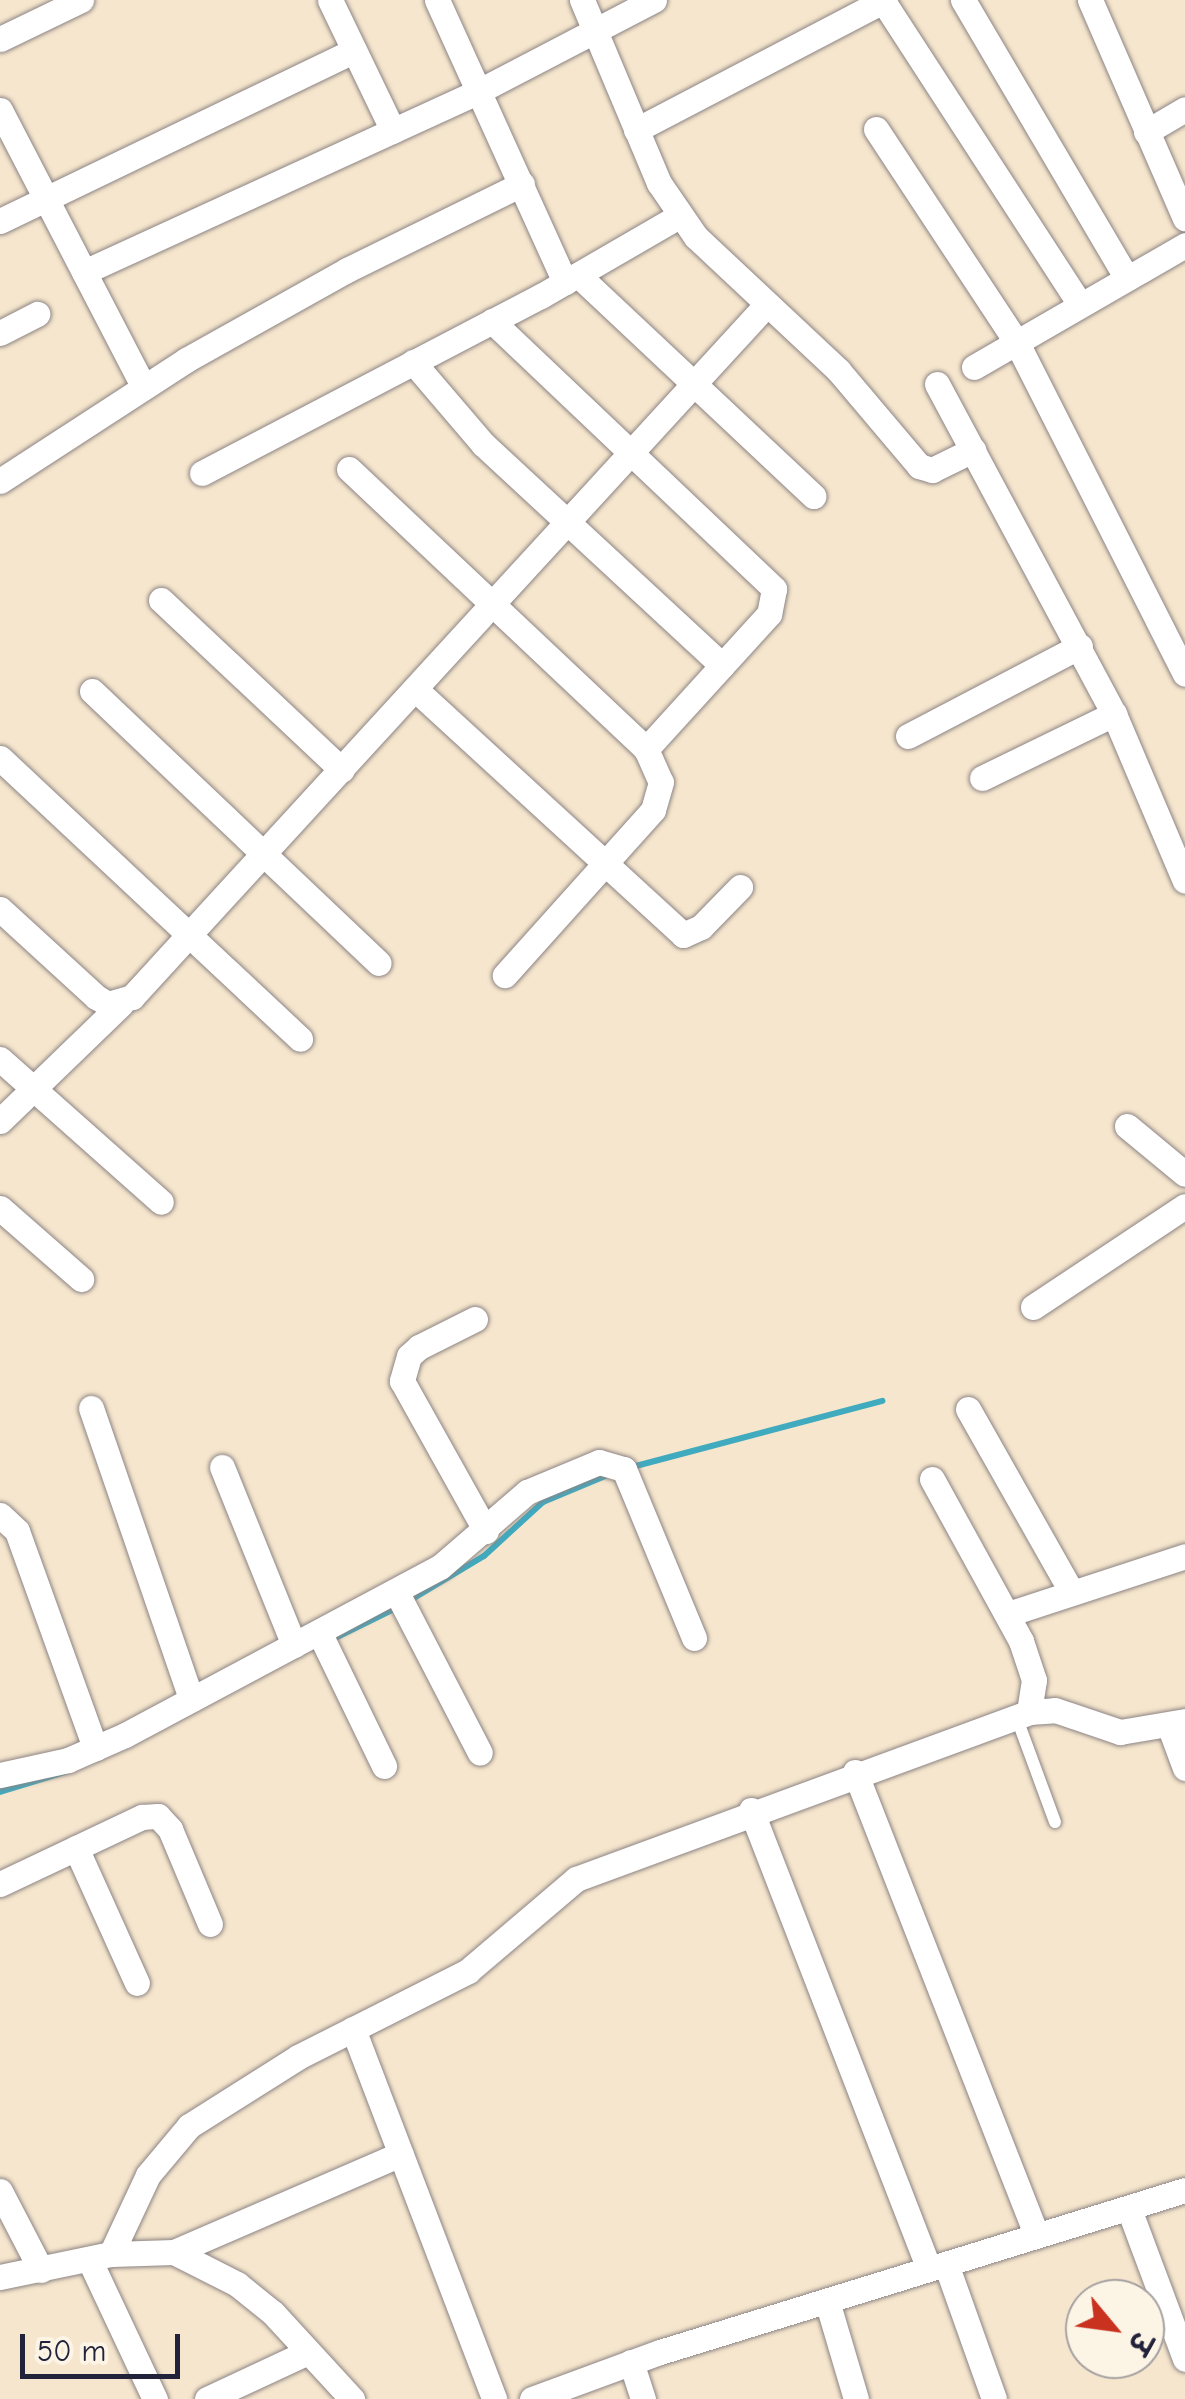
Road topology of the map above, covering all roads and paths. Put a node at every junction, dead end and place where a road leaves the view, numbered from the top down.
1 (81, 0) edge
2 (330, 0) edge
3 (437, 0) edge
4 (582, 0) edge
5 (654, 0) edge
6 (884, 0) edge
7 (964, 0) edge
8 (1090, 0) edge
9 (596, 32) junction
10 (0, 38) edge
11 (354, 50) junction
12 (481, 90) junction
13 (0, 110) edge
14 (1185, 110) edge
15 (876, 129) dead end
16 (636, 130) junction
17 (393, 131) junction
18 (1146, 132) junction
19 (522, 184) junction
20 (47, 199) junction
21 (679, 216) junction
22 (1185, 218) edge
23 (0, 222) edge
24 (1185, 245) edge
25 (84, 272) junction
26 (571, 278) junction
27 (1128, 278) junction
28 (1080, 304) junction
29 (766, 305) junction
30 (37, 314) dead end
31 (492, 321) junction
32 (0, 332) edge
33 (1016, 342) junction
34 (413, 362) junction
35 (974, 366) dead end
36 (937, 384) dead end
37 (144, 386) junction
38 (692, 387) junction
39 (973, 450) junction
40 (630, 455) junction
41 (349, 469) dead end
42 (202, 473) dead end
43 (0, 481) edge
44 (813, 496) dead end
45 (568, 524) junction
46 (161, 600) dead end
47 (494, 604) junction
48 (1080, 646) junction
49 (722, 665) junction
50 (1185, 674) edge
51 (416, 690) junction
52 (92, 691) dead end
53 (1114, 714) junction
54 (908, 736) dead end
55 (646, 749) junction
56 (0, 758) edge
57 (342, 770) junction
58 (982, 778) dead end
59 (265, 853) junction
60 (605, 866) junction
61 (1185, 880) edge
62 (740, 887) dead end
63 (0, 909) edge
64 (190, 936) junction
65 (379, 962) dead end
66 (506, 975) dead end
67 (122, 1004) junction
68 (300, 1039) dead end
69 (0, 1058) edge
70 (33, 1091) junction
71 (0, 1121) edge
72 (1127, 1126) dead end
73 (1185, 1174) edge
74 (162, 1202) dead end
75 (1185, 1206) edge
76 (0, 1208) edge
77 (81, 1279) dead end
78 (1032, 1307) dead end
79 (475, 1319) dead end
80 (92, 1408) dead end
81 (968, 1409) dead end
82 (222, 1467) dead end
83 (932, 1479) dead end
84 (0, 1515) edge
85 (486, 1531) junction
86 (1185, 1556) edge
87 (396, 1590) junction
88 (1072, 1593) junction
89 (1008, 1614) junction
90 (319, 1632) junction
91 (694, 1638) dead end
92 (294, 1645) junction
93 (192, 1700) junction
94 (1022, 1714) junction
95 (1177, 1723) edge
96 (96, 1748) junction
97 (480, 1753) dead end
98 (384, 1766) dead end
99 (1185, 1768) edge
100 (856, 1772) junction
101 (0, 1775) edge
102 (751, 1810) junction
103 (1055, 1822) dead end
104 (76, 1848) junction
105 (0, 1884) edge
106 (210, 1924) dead end
107 (136, 1983) dead end
108 (353, 2029) junction
109 (401, 2154) junction
110 (1185, 2190) edge
111 (0, 2191) edge
112 (1129, 2208) junction
113 (1037, 2236) junction
114 (174, 2252) junction
115 (100, 2257) junction
116 (937, 2267) junction
117 (41, 2270) junction
118 (0, 2277) edge
119 (827, 2301) junction
120 (308, 2352) junction
121 (1185, 2360) edge
122 (631, 2362) junction
123 (155, 2399) edge
124 (207, 2399) edge
125 (352, 2399) edge
126 (494, 2399) edge
127 (532, 2399) edge
128 (643, 2399) edge
129 (856, 2399) edge
130 (994, 2399) edge

1 - 10 street
2 - 11 street
3 - 12 street
4 - 9 street
5 - 9 street
6 - 16 street
6 - 28 street
7 - 27 street
8 - 18 street
9 - 12 street
9 - 16 street
11 - 17 street
11 - 20 street
12 - 17 street
12 - 19 street
13 - 20 street
14 - 18 street
15 - 33 street
16 - 21 street
17 - 25 street
18 - 22 street
19 - 26 street
19 - 37 street
20 - 23 street
20 - 25 street
21 - 26 street
21 - 29 street
24 - 27 street
25 - 37 street
26 - 31 street
26 - 38 street
27 - 28 street
28 - 33 street
29 - 38 street
29 - 39 street
30 - 32 street
31 - 34 street
31 - 40 street
33 - 35 street
33 - 50 street
34 - 42 street
34 - 45 street
36 - 39 street
37 - 43 street
38 - 40 street
38 - 44 street
39 - 48 street
40 - 45 street
40 - 49 street
41 - 47 street
45 - 47 street
45 - 49 street
46 - 57 street
47 - 51 street
47 - 55 street
48 - 53 street
48 - 54 street
49 - 55 street
51 - 57 street
51 - 60 street
52 - 59 street
53 - 58 street
53 - 61 street
55 - 60 street
56 - 64 street
57 - 59 street
59 - 64 street
59 - 65 street
60 - 62 street
60 - 66 street
63 - 67 street
64 - 67 street
64 - 68 street
67 - 70 street
69 - 70 street
70 - 71 street
70 - 74 street
72 - 73 street
75 - 78 street
76 - 77 street
79 - 85 street
80 - 93 street
81 - 88 street
82 - 92 street
83 - 89 street
84 - 96 street
85 - 87 street
85 - 91 street
86 - 88 street
87 - 90 street
87 - 97 street
88 - 89 street
89 - 94 street
90 - 92 street
90 - 98 street
92 - 93 street
93 - 96 street
94 - 95 street
94 - 100 street
94 - 103 lane
95 - 99 street
96 - 101 street
100 - 102 street
100 - 113 street
102 - 108 street
102 - 116 street
104 - 105 street
104 - 106 street
104 - 107 street
108 - 109 street
108 - 115 street
109 - 114 street
109 - 126 street
110 - 112 street
111 - 117 street
112 - 113 street
112 - 121 street
113 - 116 street
114 - 115 street
114 - 120 street
115 - 117 street
115 - 123 street
116 - 119 street
116 - 130 street
117 - 118 street
119 - 122 street
119 - 129 street
120 - 124 street
120 - 125 street
122 - 127 street
122 - 128 street

